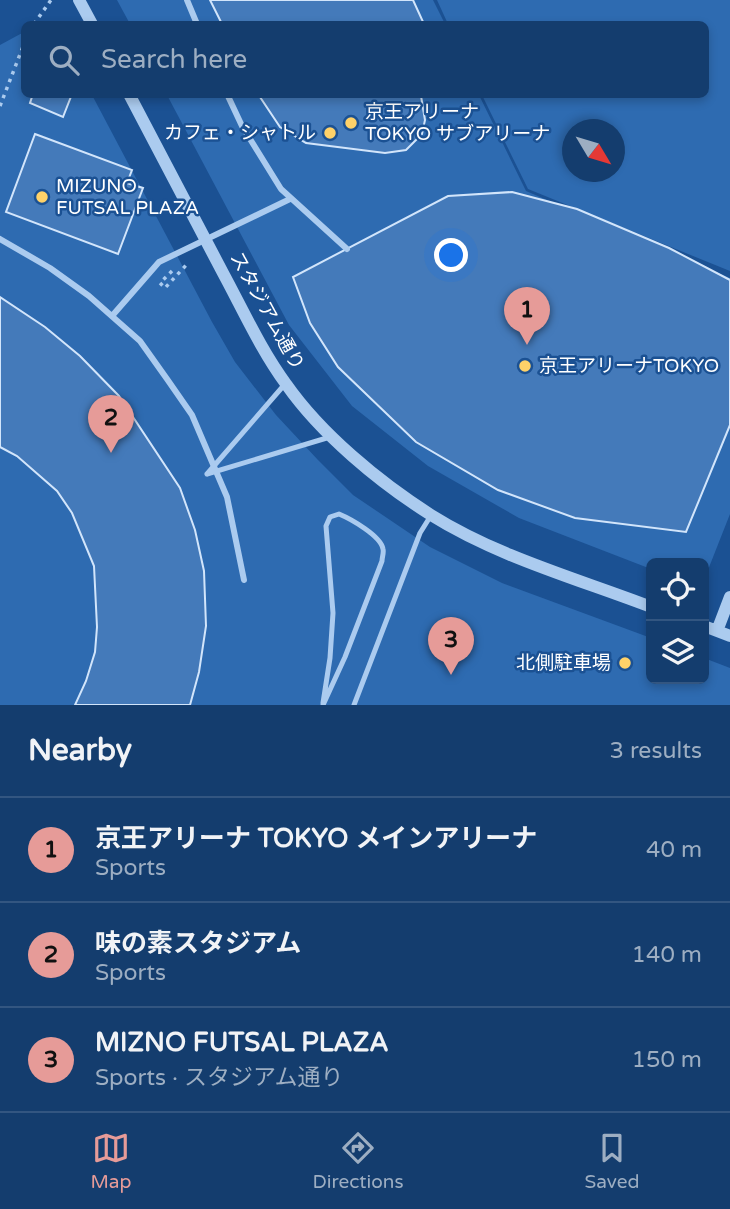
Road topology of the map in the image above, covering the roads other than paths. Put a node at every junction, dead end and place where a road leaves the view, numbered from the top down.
1 (79, 0) edge
2 (187, 0) edge
3 (90, 21) edge
4 (196, 21) edge
5 (131, 98) edge
6 (230, 98) edge
7 (290, 199) junction
8 (0, 239) edge
9 (347, 249) dead end
10 (112, 316) junction
11 (285, 384) junction
12 (333, 436) junction
13 (431, 515) junction
14 (244, 580) dead end
15 (730, 597) edge
16 (646, 605) edge
17 (709, 628) edge
18 (717, 631) junction
19 (730, 636) edge
20 (323, 704) edge
21 (354, 705) edge

1 - 3 street
2 - 4 street
5 - 11 street, スタジアム通り
6 - 7 street
7 - 9 street
7 - 10 street, bridge
8 - 10 street, bridge
10 - 14 street, bridge
11 - 12 street, スタジアム通り
11 - 12 lane
12 - 13 street, スタジアム通り
13 - 16 street, スタジアム通り
13 - 21 lane
15 - 18 street
17 - 18 street
18 - 19 street
20 - 20 lane

